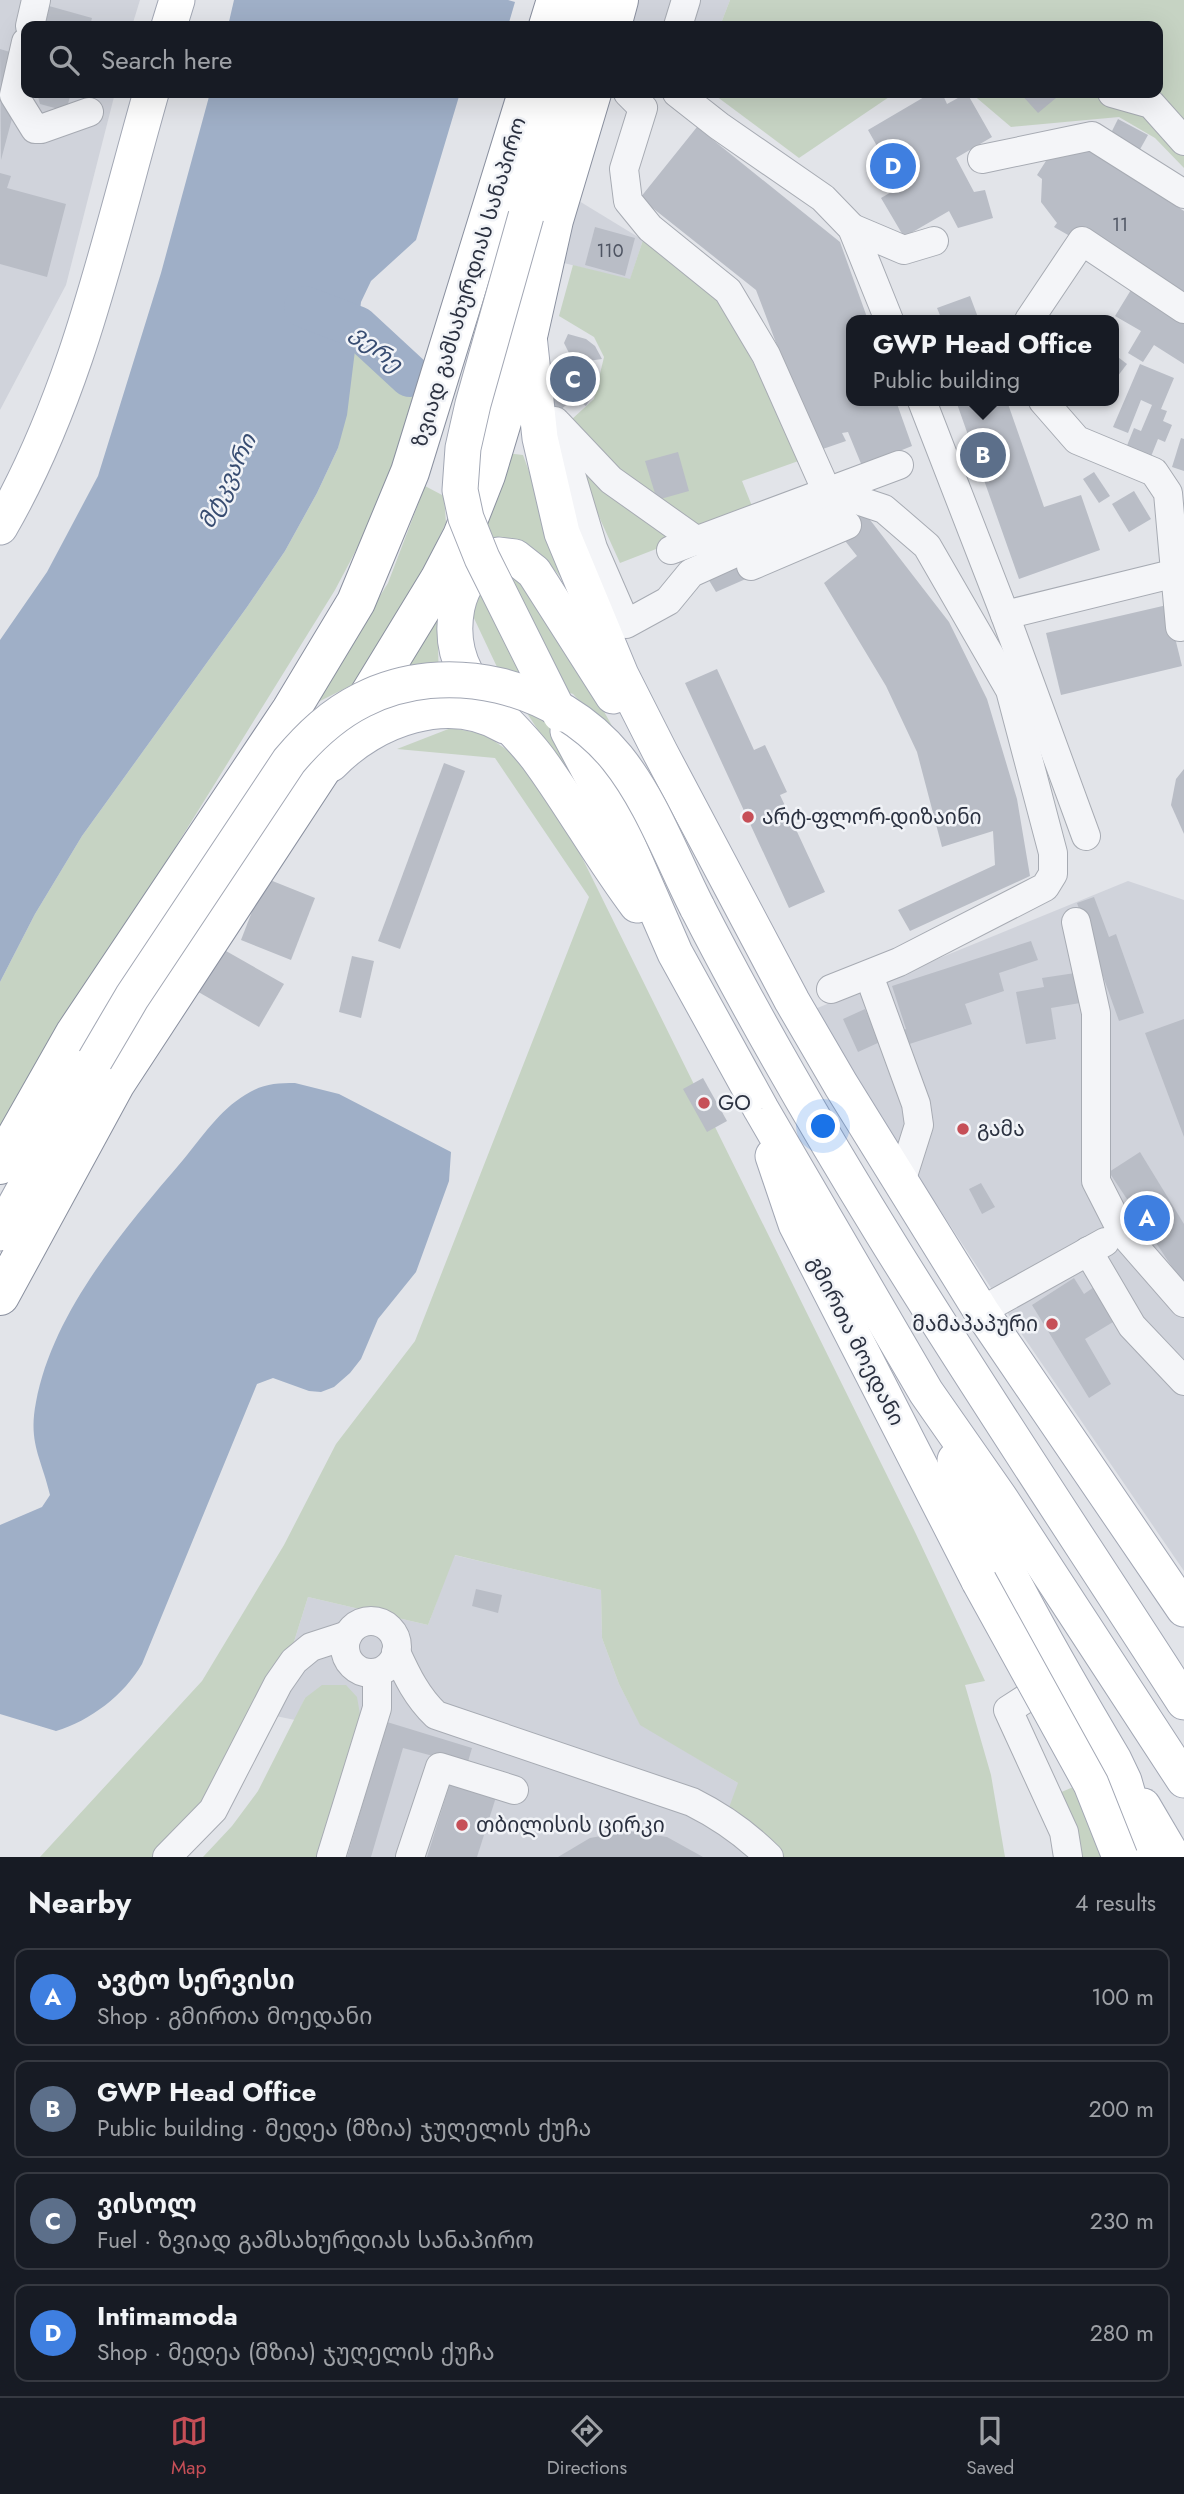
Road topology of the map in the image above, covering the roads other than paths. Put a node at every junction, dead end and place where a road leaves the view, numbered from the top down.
1 (36, 0) edge
2 (177, 0) edge
3 (556, 0) edge
4 (590, 0) edge
5 (619, 0) edge
6 (686, 0) edge
7 (31, 21) edge
8 (171, 21) edge
9 (550, 21) edge
10 (584, 21) edge
11 (613, 21) edge
12 (680, 21) edge
13 (21, 62) edge
14 (150, 98) edge
15 (525, 98) edge
16 (561, 98) edge
17 (591, 98) edge
18 (633, 98) edge
19 (683, 98) edge
20 (1130, 98) edge
21 (89, 112) dead end
22 (1184, 141) edge
23 (982, 159) dead end
24 (1184, 194) edge
25 (852, 228) junction
26 (934, 241) dead end
27 (1184, 309) edge
28 (887, 315) edge
29 (1032, 315) edge
30 (529, 332) junction
31 (924, 406) edge
32 (1047, 406) edge
33 (545, 418) junction
34 (899, 465) dead end
35 (827, 492) junction
36 (1176, 493) edge
37 (847, 525) dead end
38 (0, 527) edge
39 (1179, 572) edge
40 (668, 601) junction
41 (1006, 615) junction
42 (1180, 627) dead end
43 (514, 732) junction
44 (660, 752) junction
45 (316, 779) junction
46 (1086, 836) dead end
47 (1076, 922) dead end
48 (675, 953) junction
49 (831, 989) dead end
50 (874, 989) dead end
51 (788, 1078) junction
52 (761, 1109) junction
53 (0, 1165) edge
54 (898, 1194) junction
55 (1122, 1232) junction
56 (0, 1233) edge
57 (1088, 1251) junction
58 (0, 1296) edge
59 (1184, 1303) edge
60 (981, 1311) junction
61 (958, 1353) junction
62 (1184, 1381) edge
63 (926, 1392) junction
64 (1184, 1609) edge
65 (348, 1635) junction
66 (397, 1652) junction
67 (377, 1673) junction
68 (1064, 1675) junction
69 (1184, 1702) edge
70 (1119, 1771) junction
71 (1184, 1780) edge
72 (514, 1790) dead end
73 (1048, 1794) junction
74 (167, 1857) edge
75 (331, 1857) edge
76 (410, 1857) edge
77 (769, 1857) edge
78 (1068, 1857) edge
79 (1120, 1857) edge
80 (1146, 1857) edge
81 (1173, 1857) edge

1 - 7 street
2 - 8 main road
3 - 9 highway
4 - 10 main road
5 - 11 highway
6 - 12 street
13 - 21 street
14 - 38 main road
15 - 53 highway, ზვიად გამსახურდიას სანაპირო
16 - 48 main road, ზვიად გამსახურდიას სანაპირო, bridge
17 - 30 highway
18 - 35 street
19 - 25 street
20 - 22 street
23 - 24 street
25 - 26 street
25 - 28 street
27 - 29 street
30 - 33 main road
30 - 45 highway
31 - 41 street
32 - 36 street
33 - 35 street
33 - 40 street
33 - 44 main road
34 - 35 street
36 - 39 street
37 - 40 street
39 - 41 street
39 - 42 street
40 - 49 street
41 - 46 street
43 - 44 main road
43 - 45 main road
43 - 48 main road
44 - 54 main road
45 - 58 highway
47 - 55 street
48 - 52 main road
50 - 54 street
51 - 54 main road
51 - 56 main road, bridge
51 - 61 main road
52 - 63 main road, გმირთა მოედანი
52 - 79 main road, გმირთა მოედანი, bridge
54 - 60 main road
54 - 61 main road
55 - 57 street
55 - 59 street
57 - 60 street
57 - 62 street
60 - 64 main road
61 - 69 main road
63 - 68 main road, გმირთა მოედანი
63 - 71 main road, გმირთა მოედანი
65 - 66 street
65 - 67 street
65 - 74 street
66 - 67 street
66 - 77 street
67 - 75 street
68 - 70 main road, გმირთა მოედანი
68 - 73 street
70 - 73 street
70 - 80 main road, გმირთა მოედანი
70 - 81 main road
72 - 76 street
73 - 78 street

